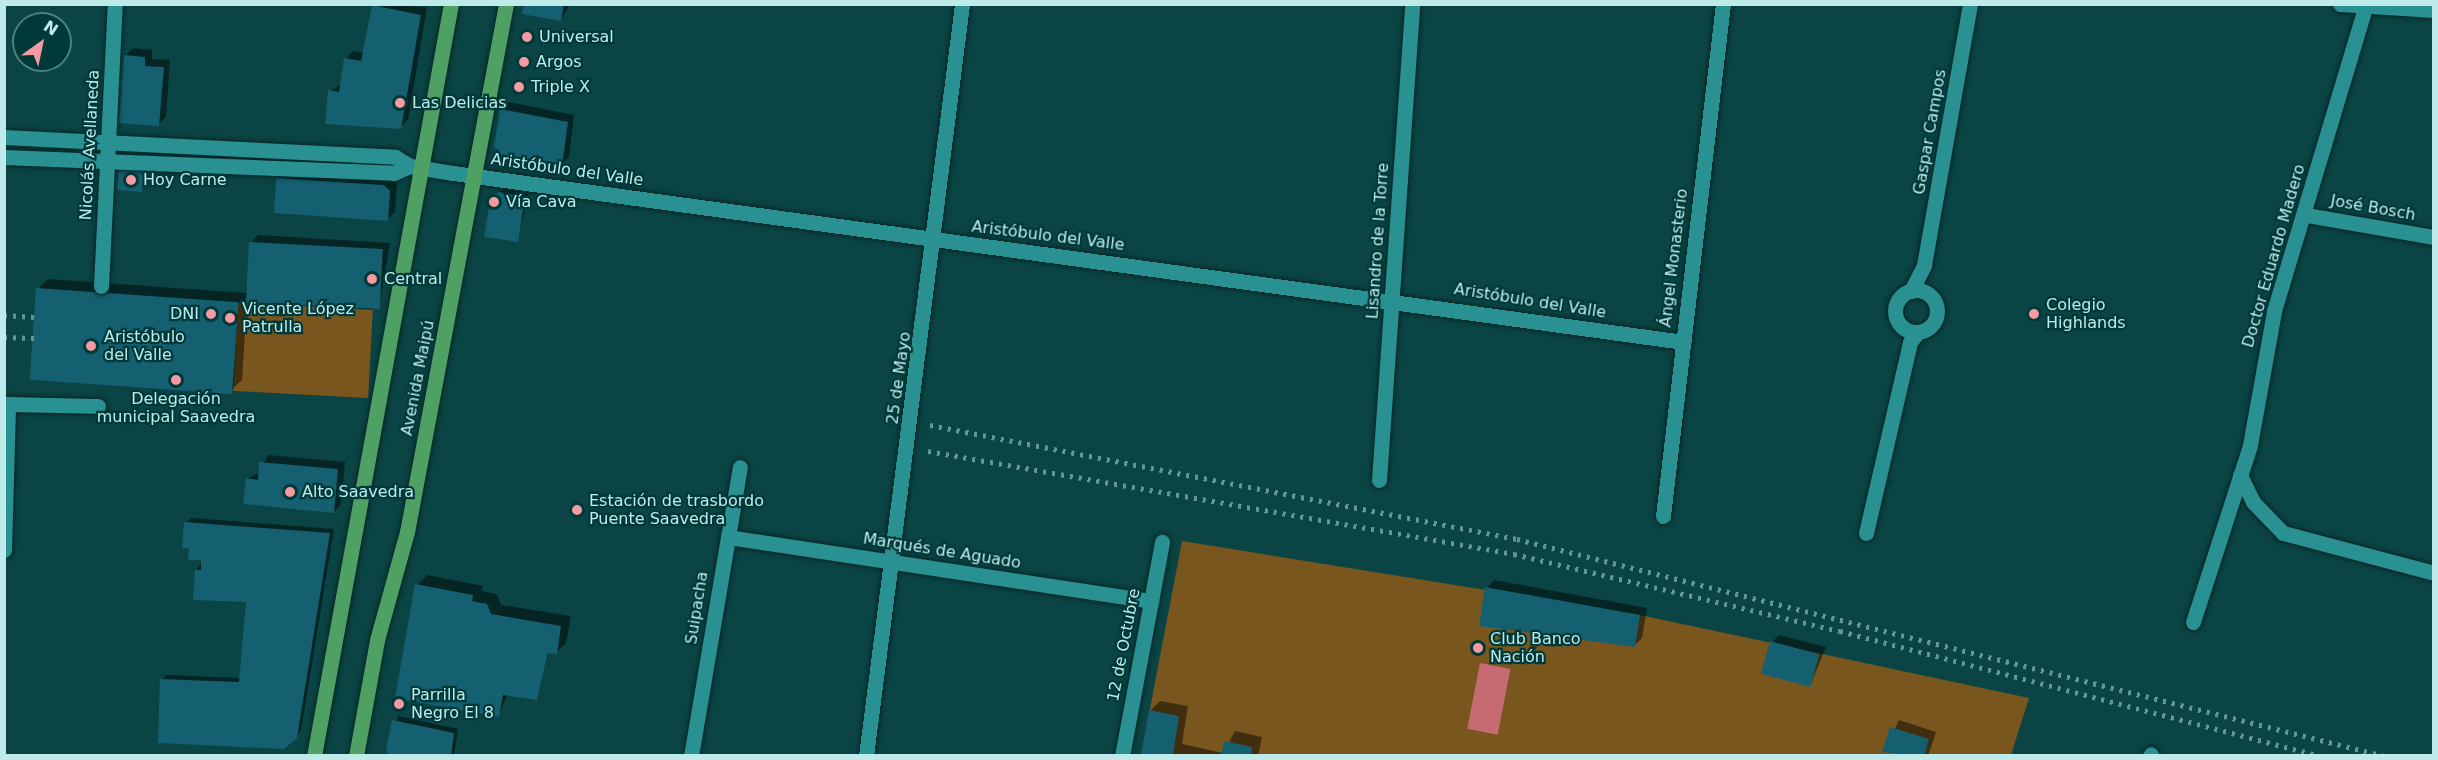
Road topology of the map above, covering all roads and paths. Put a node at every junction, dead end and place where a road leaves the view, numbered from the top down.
1 (115, 4) edge
2 (452, 4) edge
3 (506, 4) edge
4 (962, 4) edge
5 (1412, 4) edge
6 (1723, 4) edge
7 (1970, 4) edge
8 (2340, 4) edge
9 (2366, 5) edge
10 (2433, 10) edge
11 (4, 137) edge
12 (108, 142) junction
13 (4, 157) edge
14 (107, 160) junction
15 (417, 167) junction
16 (476, 176) junction
17 (2306, 214) junction
18 (2433, 237) edge
19 (936, 240) junction
20 (1924, 265) junction
21 (101, 286) dead end
22 (1911, 291) junction
23 (1927, 294) junction
24 (1392, 298) junction
25 (1911, 334) junction
26 (1683, 342) junction
27 (6, 404) edge
28 (98, 406) dead end
29 (740, 467) dead end
30 (2240, 475) junction
31 (1379, 480) dead end
32 (1663, 516) dead end
33 (1866, 532) dead end
34 (728, 537) junction
35 (1162, 542) dead end
36 (4, 550) edge
37 (893, 562) junction
38 (2433, 573) edge
39 (1151, 601) junction
40 (2193, 622) dead end
41 (314, 756) edge
42 (356, 756) edge
43 (692, 756) edge
44 (866, 756) edge
45 (1122, 756) edge

1 - 12 street, Nicolás Avellaneda
2 - 15 main road, Avenida Maipú
3 - 16 main road, Avenida Maipú
4 - 19 street, 25 de Mayo
5 - 24 street, Lisandro de la Torre
6 - 26 street, Ángel Monasterio
7 - 20 street, Gaspar Campos
8 - 9 street
9 - 10 street
9 - 17 street, Doctor Eduardo Madero
11 - 12 street, Aristóbulo del Valle
12 - 14 street, Nicolás Avellaneda
12 - 15 street, Aristóbulo del Valle
13 - 14 street, Aristóbulo del Valle
14 - 15 street, Aristóbulo del Valle
14 - 21 street, Nicolás Avellaneda
15 - 16 street, Aristóbulo del Valle
15 - 41 main road, Avenida Maipú
16 - 19 street, Aristóbulo del Valle
16 - 42 main road, Avenida Maipú
17 - 18 street, José Bosch
17 - 30 street, Doctor Eduardo Madero
19 - 24 street, Aristóbulo del Valle
19 - 37 street, 25 de Mayo
20 - 22 street, Gaspar Campos
20 - 23 street, Gaspar Campos
22 - 23 street
22 - 25 street
23 - 25 street
24 - 26 street, Aristóbulo del Valle
24 - 31 street, Lisandro de la Torre
25 - 33 street
26 - 32 street, Ángel Monasterio
27 - 28 street
27 - 36 street
29 - 34 street, Suipacha
30 - 38 street
30 - 40 street, Doctor Eduardo Madero
34 - 37 street, Marqués de Aguado
34 - 43 street, Suipacha
35 - 39 street, 12 de Octubre
37 - 39 street, Marqués de Aguado
37 - 44 street, 25 de Mayo
39 - 45 street, 12 de Octubre

